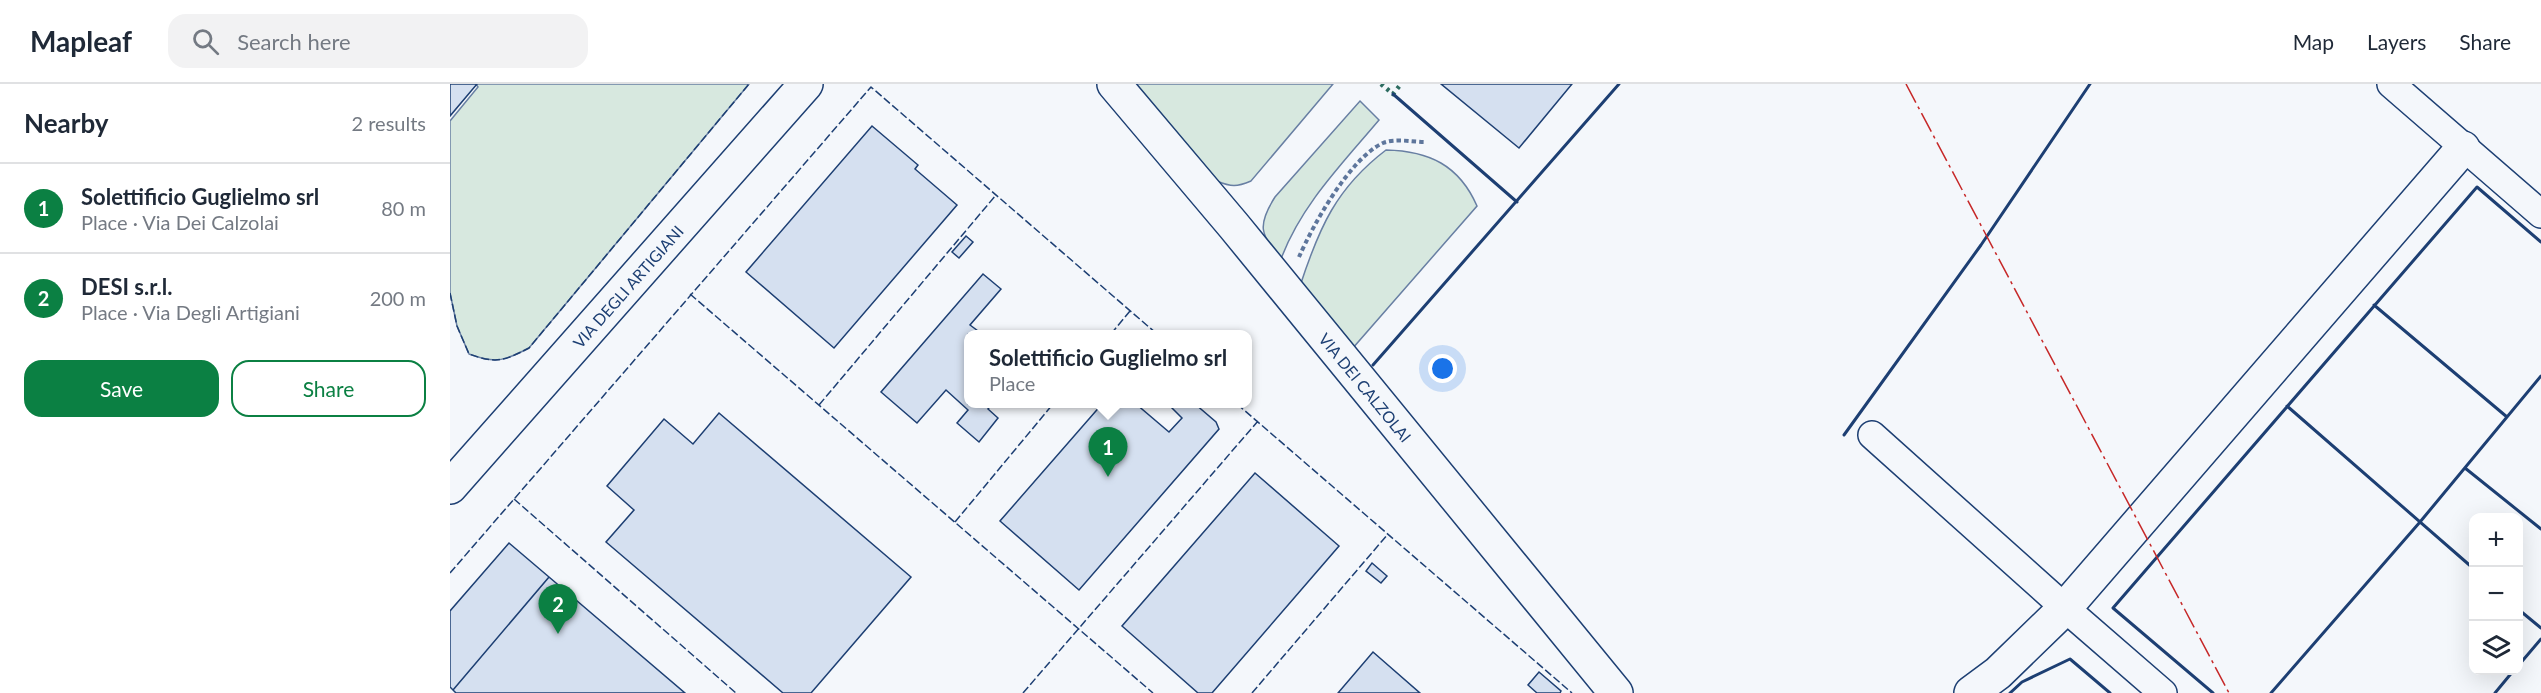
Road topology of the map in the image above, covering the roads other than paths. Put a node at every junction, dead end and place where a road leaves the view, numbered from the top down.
1 (806, 84) edge
2 (1114, 84) edge
3 (2391, 84) edge
4 (2463, 148) junction
5 (2541, 214) edge
6 (1872, 435) dead end
7 (450, 487) edge
8 (2065, 608) junction
9 (1616, 693) edge
10 (1971, 693) edge
11 (2163, 693) edge

1 - 7 street, VIA DEGLI ARTIGIANI
2 - 9 street, VIA DEI CALZOLAI
3 - 4 street
4 - 5 street
4 - 8 street
6 - 8 street
8 - 10 street
8 - 11 street

